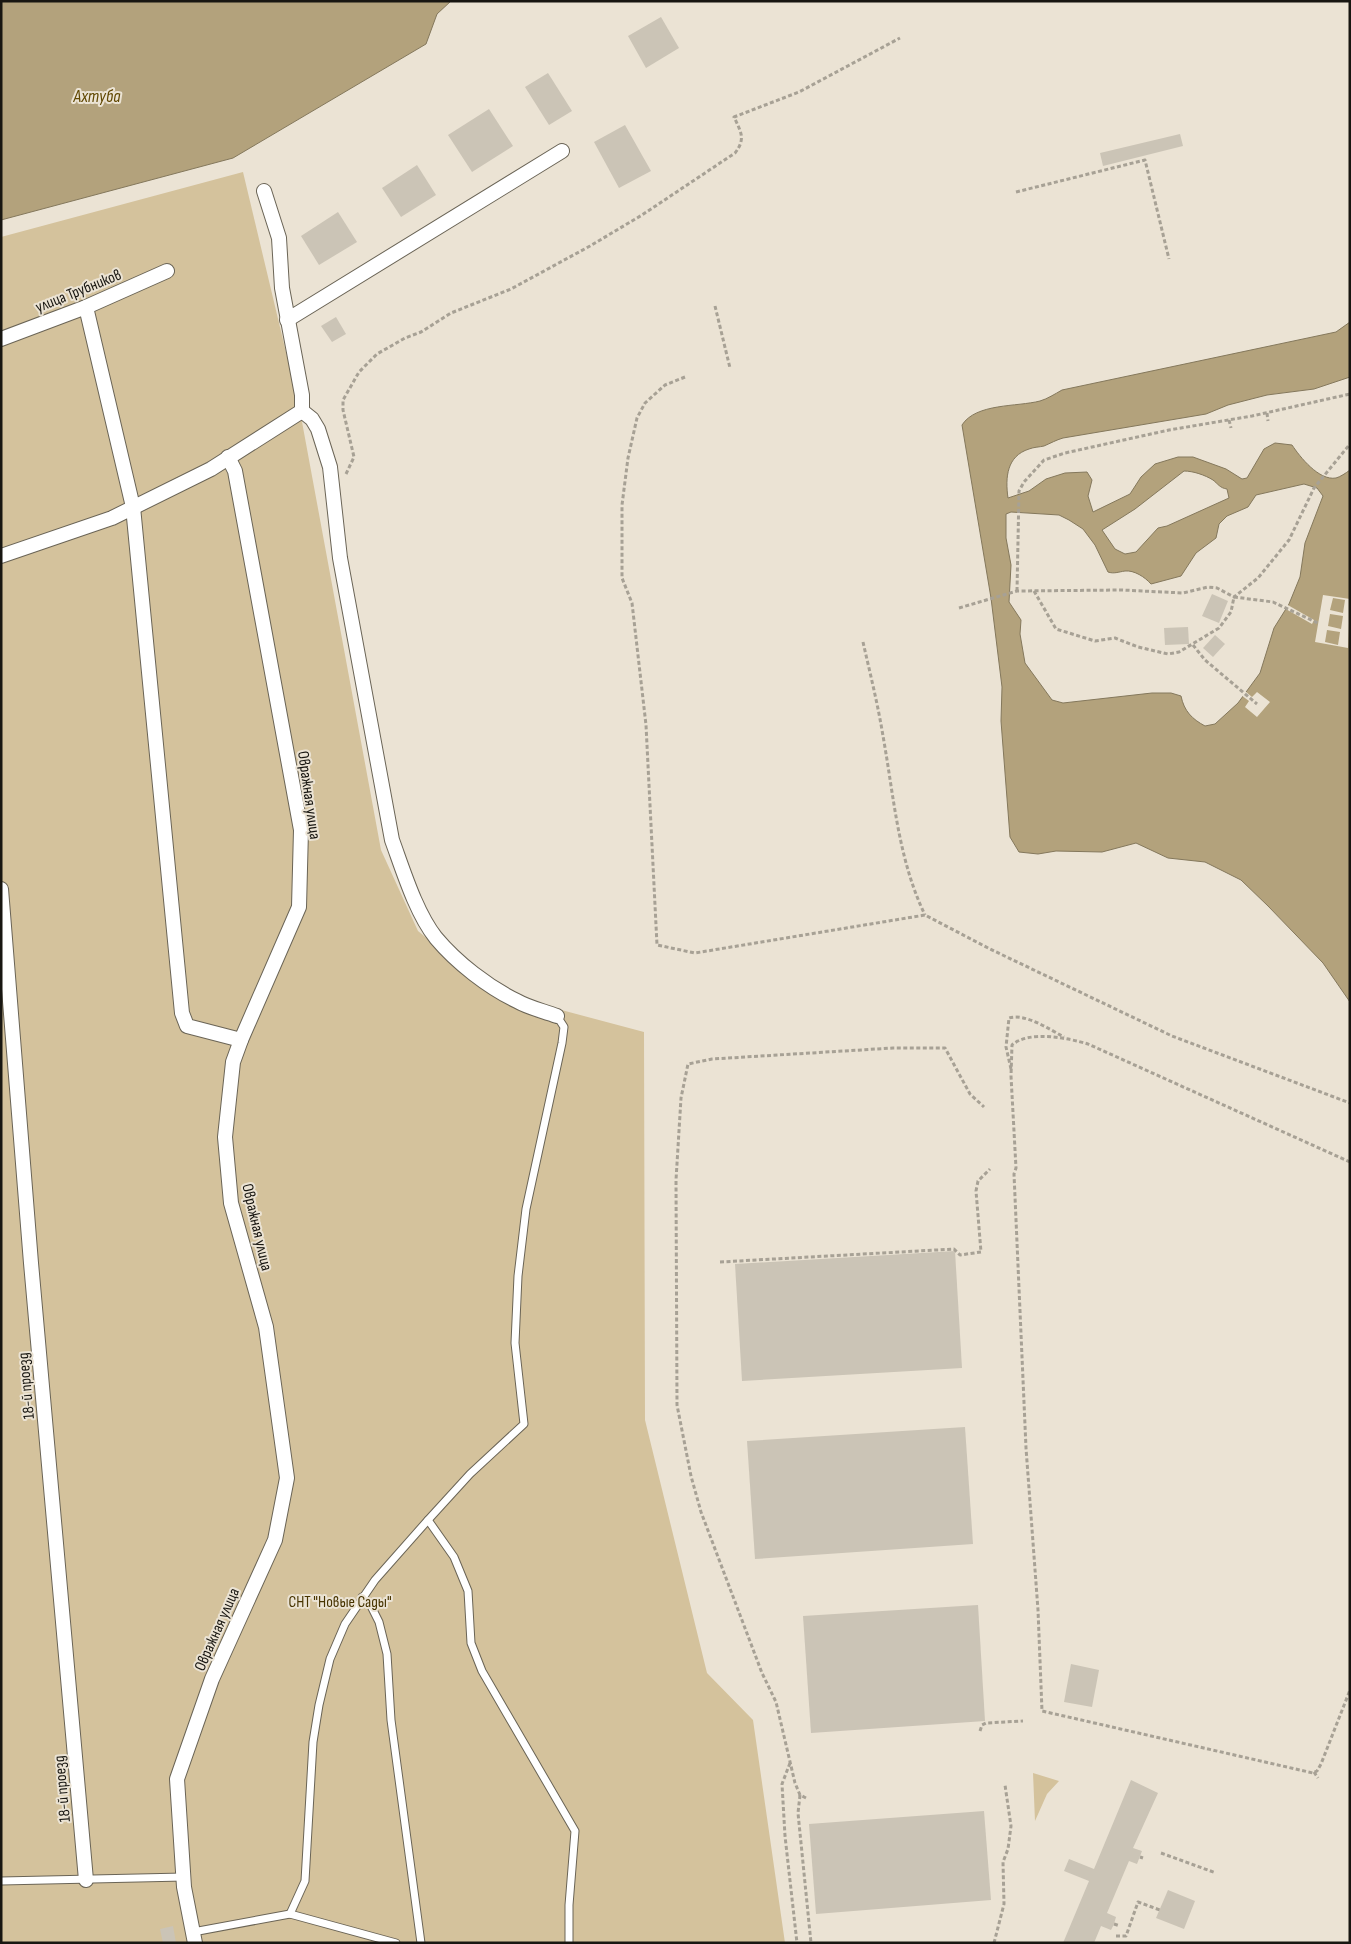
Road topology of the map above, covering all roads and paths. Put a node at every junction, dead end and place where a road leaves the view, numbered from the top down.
1 (900, 38) dead end
2 (562, 151) dead end
3 (264, 191) dead end
4 (1016, 192) dead end
5 (1169, 259) dead end
6 (167, 271) dead end
7 (715, 306) dead end
8 (86, 307) junction
9 (287, 320) junction
10 (1, 339) edge
11 (730, 368) dead end
12 (685, 377) dead end
13 (1350, 394) edge
14 (302, 411) junction
15 (1266, 413) junction
16 (1252, 416) junction
17 (1229, 420) junction
18 (1268, 421) dead end
19 (1254, 423) dead end
20 (1231, 428) dead end
21 (1350, 444) edge
22 (228, 457) junction
23 (334, 484) junction
24 (133, 507) junction
25 (1, 556) edge
26 (1017, 591) junction
27 (1034, 592) junction
28 (1234, 596) junction
29 (959, 608) dead end
30 (1318, 623) dead end
31 (863, 642) dead end
32 (1193, 645) junction
33 (1257, 704) dead end
34 (1, 889) edge
35 (925, 915) junction
36 (557, 1016) joint
37 (1065, 1037) junction
38 (241, 1040) junction
39 (1012, 1069) junction
40 (1350, 1103) edge
41 (984, 1107) dead end
42 (1350, 1162) edge
43 (990, 1170) dead end
44 (720, 1262) dead end
45 (428, 1520) junction
46 (362, 1597) junction
47 (1350, 1690) edge
48 (1024, 1721) dead end
49 (980, 1731) dead end
50 (790, 1763) junction
51 (1314, 1772) junction
52 (1318, 1778) dead end
53 (1005, 1785) dead end
54 (800, 1795) junction
55 (806, 1798) dead end
56 (1161, 1853) dead end
57 (1216, 1873) dead end
58 (184, 1877) junction
59 (86, 1880) junction
60 (1, 1881) edge
61 (1160, 1910) dead end
62 (290, 1914) junction
63 (1114, 1924) dead end
64 (1120, 1926) dead end
65 (1116, 1936) dead end
66 (194, 1938) edge
67 (396, 1943) edge
68 (421, 1943) edge
69 (569, 1943) edge
70 (797, 1943) edge
71 (811, 1943) edge
72 (994, 1943) edge

1 - 23 path
2 - 9 street
3 - 9 street
4 - 5 path
6 - 8 street, улица Трубников
7 - 11 path
8 - 10 street, улица Трубников
8 - 24 street
9 - 14 street
12 - 35 path
13 - 15 path
14 - 22 street
14 - 23 street
15 - 16 path
15 - 18 path
16 - 17 path
16 - 19 path
17 - 20 path
17 - 26 path
21 - 28 path
22 - 24 street
22 - 38 street, Овражная улица
23 - 36 street
24 - 25 street
24 - 38 street
26 - 27 path
26 - 29 path
27 - 28 path
27 - 32 path
28 - 30 path
28 - 32 path
31 - 35 path
32 - 33 path
34 - 59 street, 18-й проезд
35 - 40 path
36 - 45 lane
37 - 39 path
37 - 39 path
37 - 42 path
38 - 58 street, Овражная улица
39 - 51 path
41 - 50 path
43 - 44 path
45 - 46 lane
45 - 69 lane
46 - 62 lane
46 - 68 lane
47 - 51 path
48 - 49 path
50 - 54 path
50 - 70 path
51 - 52 path
53 - 72 path
54 - 55 path
54 - 71 path
56 - 57 path
58 - 59 lane
58 - 66 street, Овражная улица
59 - 60 lane
61 - 65 path
62 - 66 lane
62 - 67 lane
63 - 64 path

